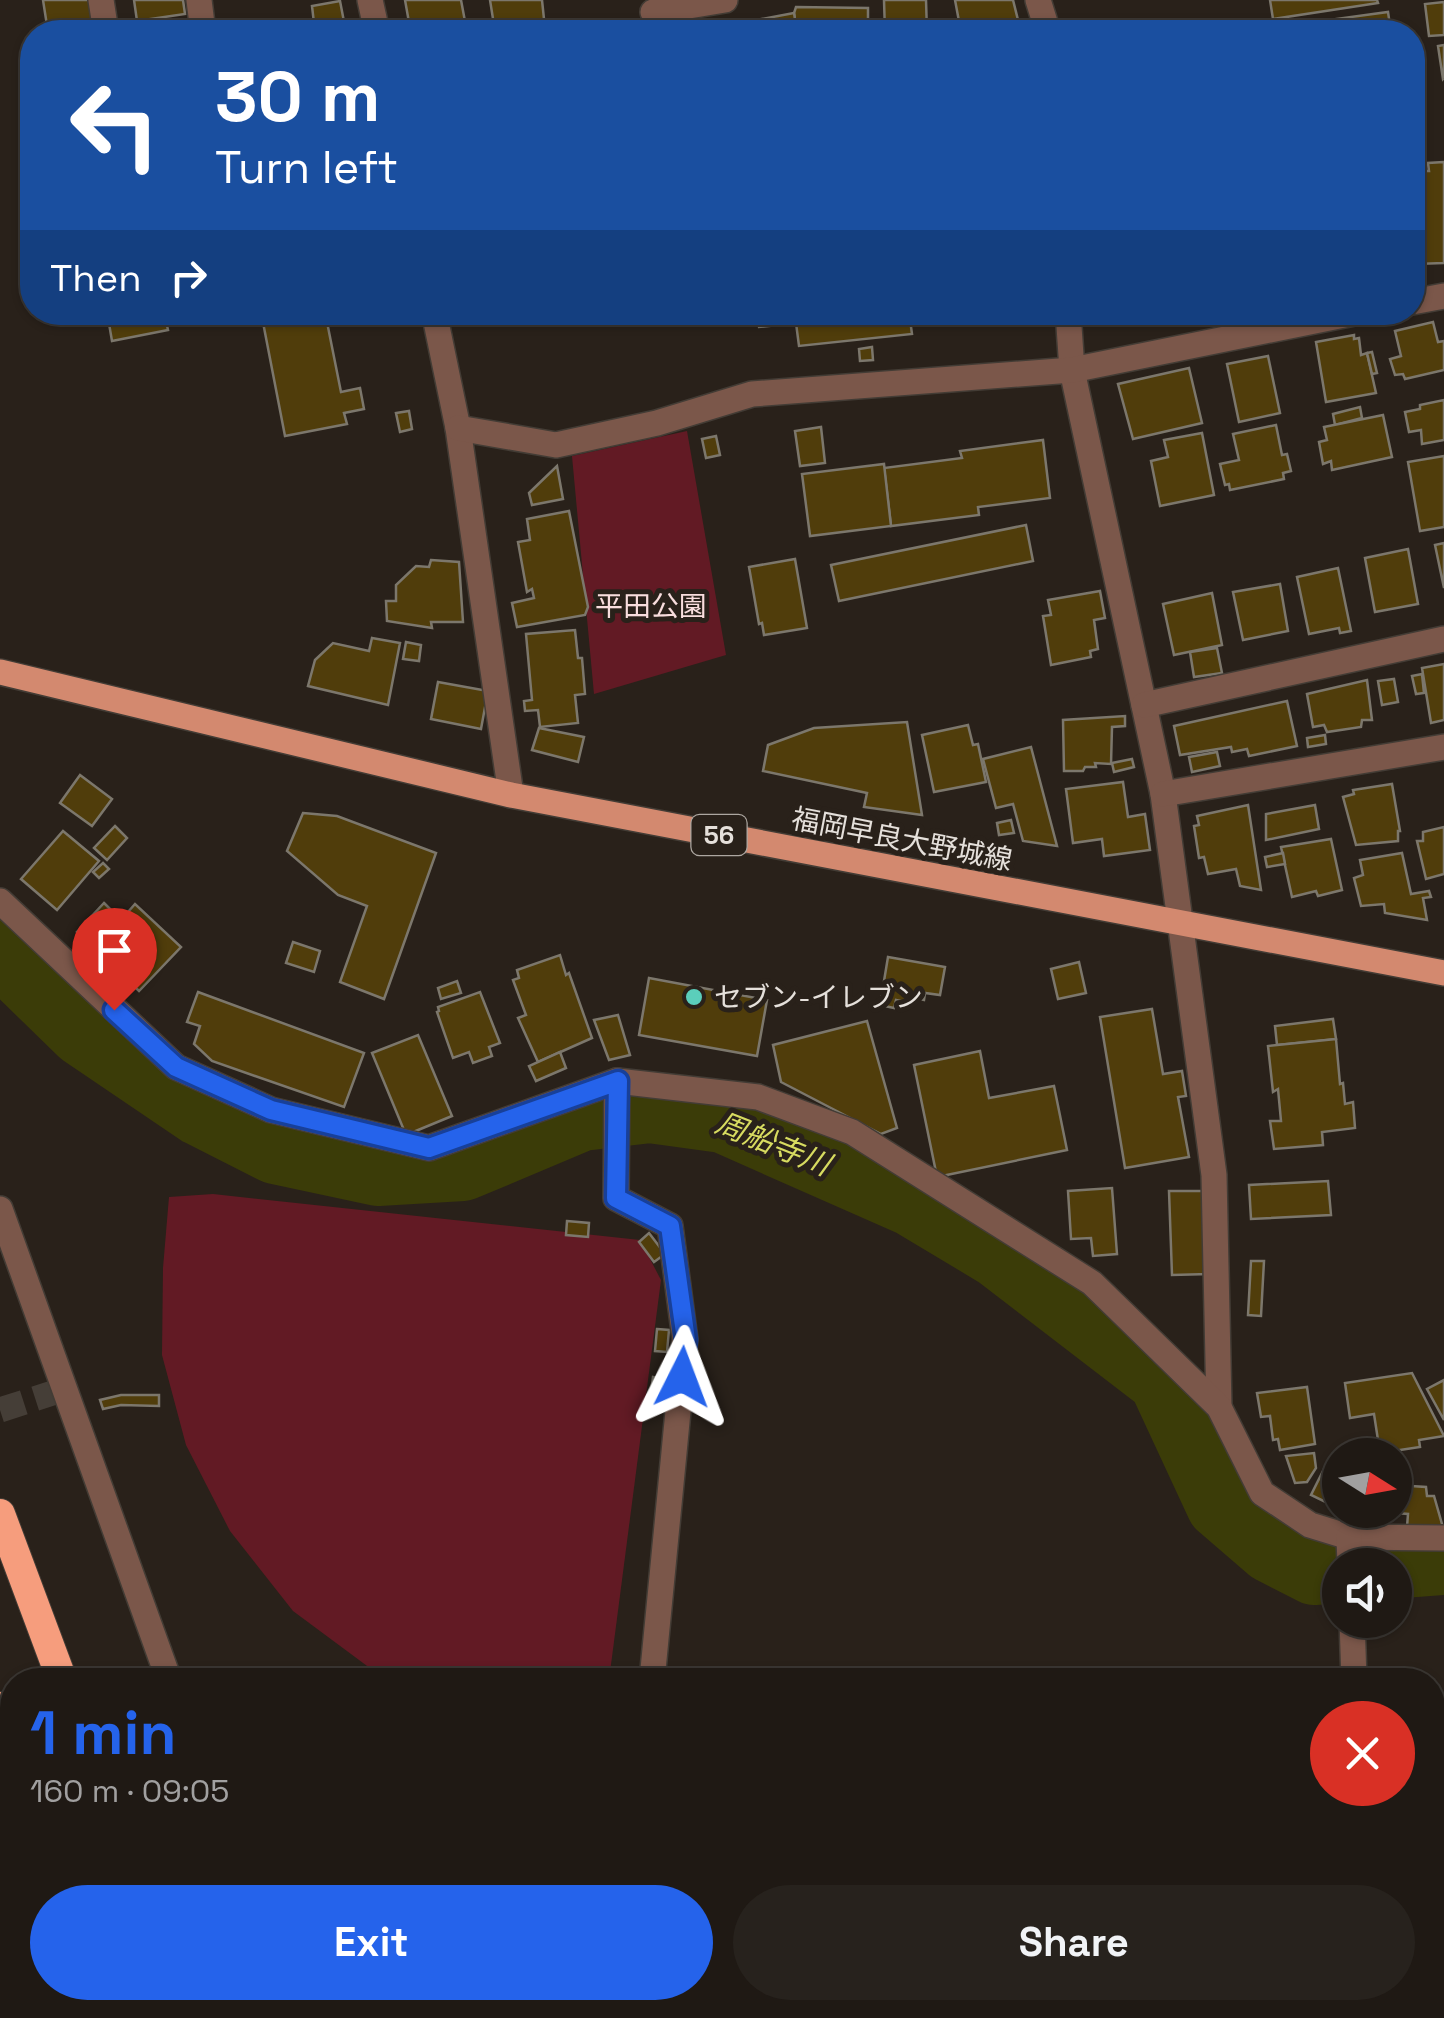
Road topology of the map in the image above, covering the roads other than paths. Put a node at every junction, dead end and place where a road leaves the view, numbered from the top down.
1 (725, 0) edge
2 (653, 12) dead end
3 (437, 325) edge
4 (1069, 325) edge
5 (1295, 325) edge
6 (1072, 370) junction
7 (458, 428) junction
8 (1444, 638) edge
9 (0, 672) edge
10 (1144, 705) junction
11 (1444, 747) edge
12 (1163, 794) junction
13 (512, 795) junction
14 (0, 901) edge
15 (1180, 923) junction
16 (1444, 973) edge
17 (618, 1081) junction
18 (0, 1210) edge
19 (1219, 1407) junction
20 (0, 1514) edge
21 (1348, 1537) junction
22 (1444, 1538) edge
23 (1349, 1548) edge
24 (1353, 1638) edge
25 (58, 1668) edge
26 (164, 1668) edge
27 (653, 1668) edge
28 (1354, 1668) edge

1 - 2 street
3 - 7 street
4 - 6 street
5 - 6 street
6 - 7 street
6 - 10 street
7 - 13 street
8 - 10 street
9 - 13 main road, 福岡早良大野城線 / 56
10 - 12 street
11 - 12 street
12 - 15 street
13 - 15 main road, 福岡早良大野城線 / 56
14 - 17 street
15 - 16 main road, 福岡早良大野城線 / 56
15 - 19 street
17 - 19 street
17 - 27 street
18 - 26 street
19 - 21 street
20 - 25 highway
21 - 22 street
21 - 23 street
24 - 28 street

